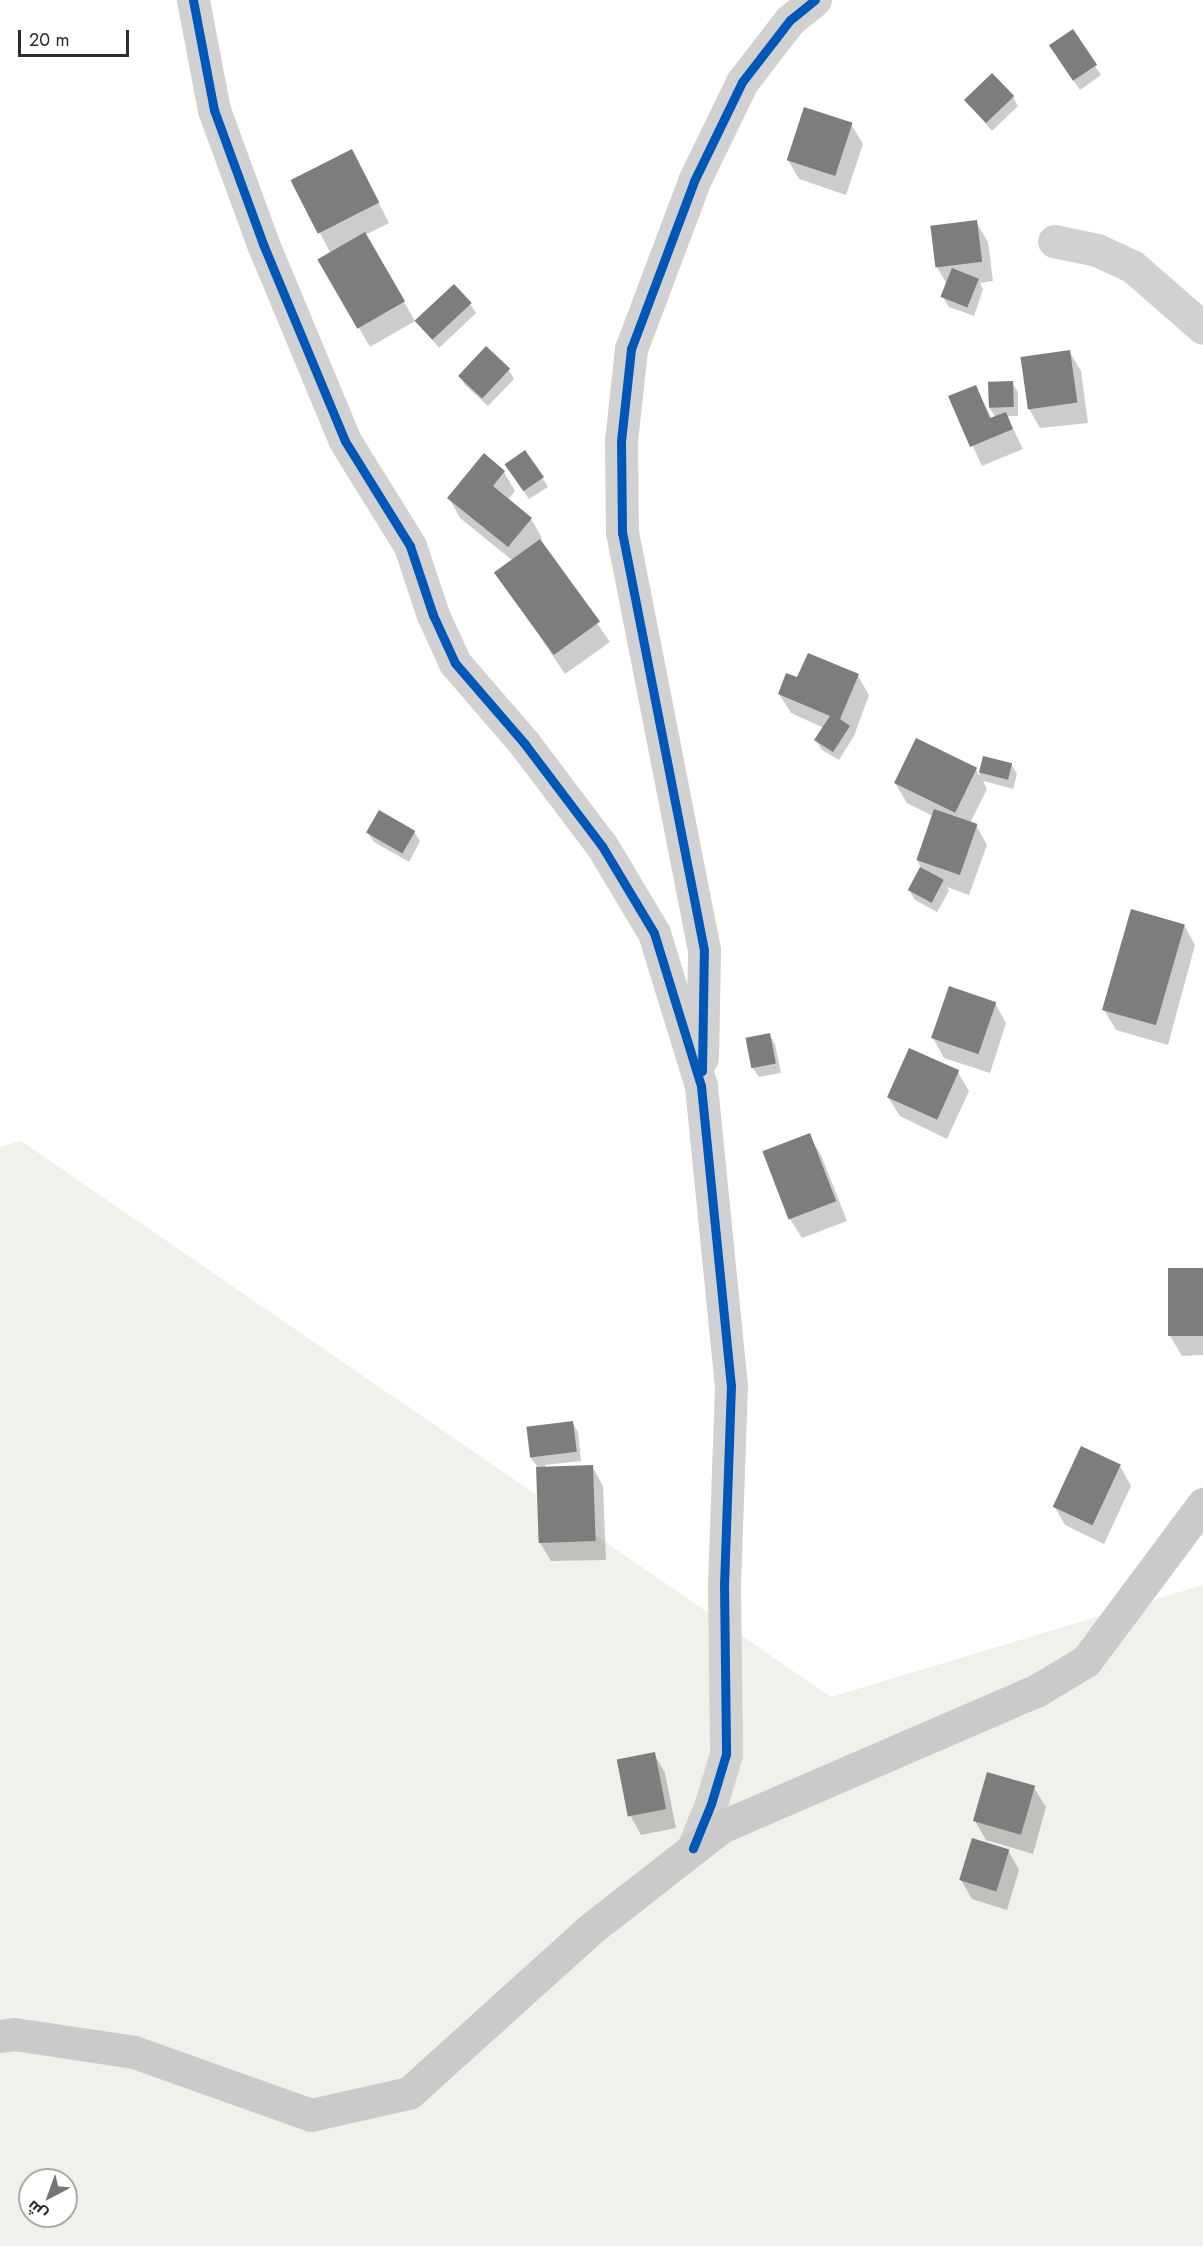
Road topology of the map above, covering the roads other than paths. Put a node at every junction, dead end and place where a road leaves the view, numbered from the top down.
1 (193, 0) edge
2 (815, 0) edge
3 (1054, 241) dead end
4 (1203, 328) edge
5 (701, 1086) junction
6 (1203, 1504) edge
7 (693, 1848) junction
8 (0, 2036) edge

1 - 5 street
2 - 5 street
3 - 4 street
5 - 7 street
6 - 7 main road
7 - 8 main road

